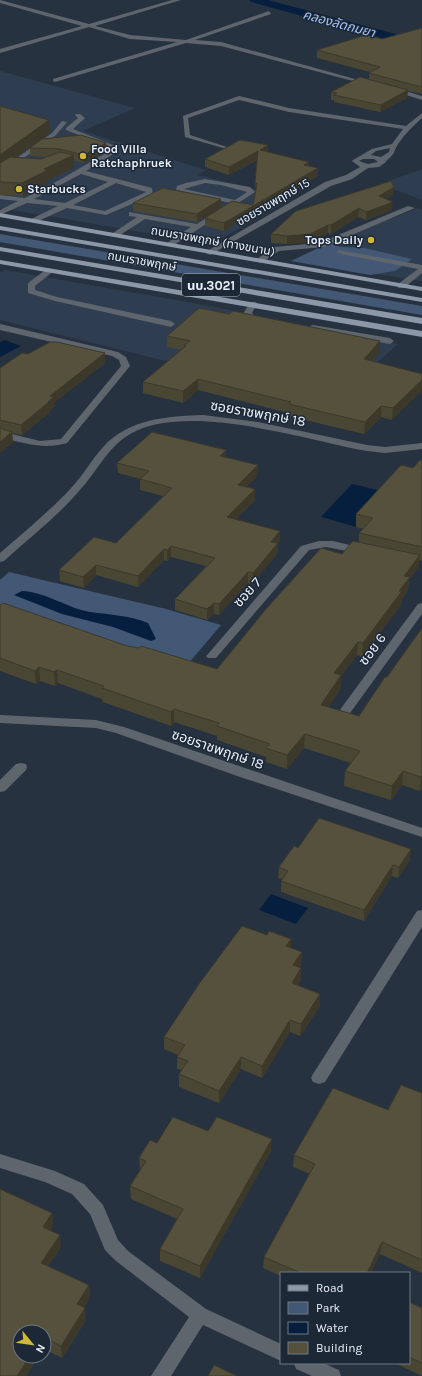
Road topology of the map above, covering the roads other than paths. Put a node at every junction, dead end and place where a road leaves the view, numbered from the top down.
1 (178, 0) edge
2 (0, 1) edge
3 (29, 2) dead end
4 (16, 5) junction
5 (0, 9) edge
6 (269, 13) dead end
7 (89, 26) junction
8 (184, 42) junction
9 (0, 51) edge
10 (56, 80) dead end
11 (377, 85) edge
12 (385, 87) edge
13 (422, 98) edge
14 (78, 115) dead end
15 (422, 115) edge
16 (64, 122) dead end
17 (407, 128) junction
18 (54, 134) junction
19 (74, 137) junction
20 (59, 142) edge
21 (37, 145) junction
22 (394, 145) junction
23 (228, 149) edge
24 (365, 156) junction
25 (22, 158) junction
26 (34, 159) edge
27 (382, 160) junction
28 (10, 166) junction
29 (367, 166) junction
30 (349, 167) junction
31 (25, 168) edge
32 (79, 168) junction
33 (0, 173) edge
34 (115, 181) junction
35 (328, 184) junction
36 (0, 197) edge
37 (26, 201) junction
38 (236, 202) junction
39 (64, 205) junction
40 (411, 208) dead end
41 (0, 214) edge
42 (132, 214) edge
43 (144, 216) junction
44 (34, 221) junction
45 (197, 226) junction
46 (0, 228) edge
47 (114, 235) junction
48 (168, 245) junction
49 (0, 249) edge
50 (341, 252) dead end
51 (210, 253) junction
52 (258, 261) junction
53 (0, 262) edge
54 (422, 268) edge
55 (51, 270) junction
56 (401, 286) junction
57 (422, 289) edge
58 (422, 300) edge
59 (253, 304) junction
60 (272, 321) edge
61 (422, 321) edge
62 (170, 324) dead end
63 (0, 327) edge
64 (303, 327) edge
65 (422, 334) edge
66 (390, 341) dead end
67 (0, 434) edge
68 (422, 446) edge
69 (376, 554) edge
70 (0, 559) edge
71 (422, 606) edge
72 (212, 656) dead end
73 (346, 710) dead end
74 (0, 719) edge
75 (21, 767) dead end
76 (0, 788) edge
77 (422, 833) edge
78 (422, 915) edge
79 (319, 1078) dead end
80 (0, 1161) edge
81 (200, 1315) junction
82 (280, 1353) edge
83 (305, 1364) edge
84 (160, 1376) edge
85 (332, 1376) edge

1 - 7 street
2 - 4 street
3 - 4 street
4 - 5 street
4 - 7 street
6 - 8 street
7 - 8 street
7 - 9 street
8 - 10 street
8 - 11 street
12 - 13 street
14 - 19 street
15 - 17 street, ซอยราชพฤกษ์ 15
16 - 18 street
17 - 22 street, ซอยราชพฤกษ์ 15
17 - 23 street
18 - 19 street
18 - 21 street
19 - 32 street
20 - 21 street
21 - 25 street
22 - 24 street, ซอยราชพฤกษ์ 15
22 - 27 street, ซอยราชพฤกษ์ 15
24 - 27 street
24 - 30 street, ซอยราชพฤกษ์ 15
25 - 26 street
25 - 28 street
27 - 29 street, ซอยราชพฤกษ์ 15
28 - 31 street
28 - 33 street
29 - 30 street
29 - 35 street, ซอยราชพฤกษ์ 15
30 - 35 street, ซอยราชพฤกษ์ 15
32 - 34 street
32 - 37 street
34 - 39 street
34 - 39 street
35 - 51 street, ซอยราชพฤกษ์ 15
36 - 37 street
37 - 39 street
37 - 41 street
38 - 38 street
38 - 45 street
39 - 44 street
40 - 52 street
41 - 44 main road, ถนนราชพฤกษ์ (ทางขนาน) / นบ.3021
42 - 43 street
43 - 45 street
43 - 47 street
44 - 47 main road, ถนนราชพฤกษ์ (ทางขนาน) / นบ.3021
45 - 48 street
46 - 58 main road, ถนนราชพฤกษ์ / นบ.3021
47 - 48 main road, ถนนราชพฤกษ์ (ทางขนาน) / นบ.3021
48 - 51 main road, ถนนราชพฤกษ์ (ทางขนาน) / นบ.3021
49 - 61 main road, ถนนราชพฤกษ์ / นบ.3021
50 - 54 street
51 - 52 main road, ถนนราชพฤกษ์ (ทางขนาน) / นบ.3021
52 - 56 main road, ถนนราชพฤกษ์ (ทางขนาน) / นบ.3021
53 - 55 main road, นบ.3021
54 - 56 street
55 - 59 main road, นบ.3021
55 - 62 street
56 - 57 main road, ถนนราชพฤกษ์ (ทางขนาน) / นบ.3021
59 - 60 street
59 - 65 main road, นบ.3021
63 - 67 street
64 - 66 street
68 - 70 street, ซอยราชพฤกษ์ 18
69 - 72 street, ซอย 7
71 - 73 street, ซอย 6
74 - 77 street, ซอยราชพฤกษ์ 18
75 - 76 street
78 - 79 street
80 - 81 street
81 - 82 street
81 - 84 street
83 - 85 street

